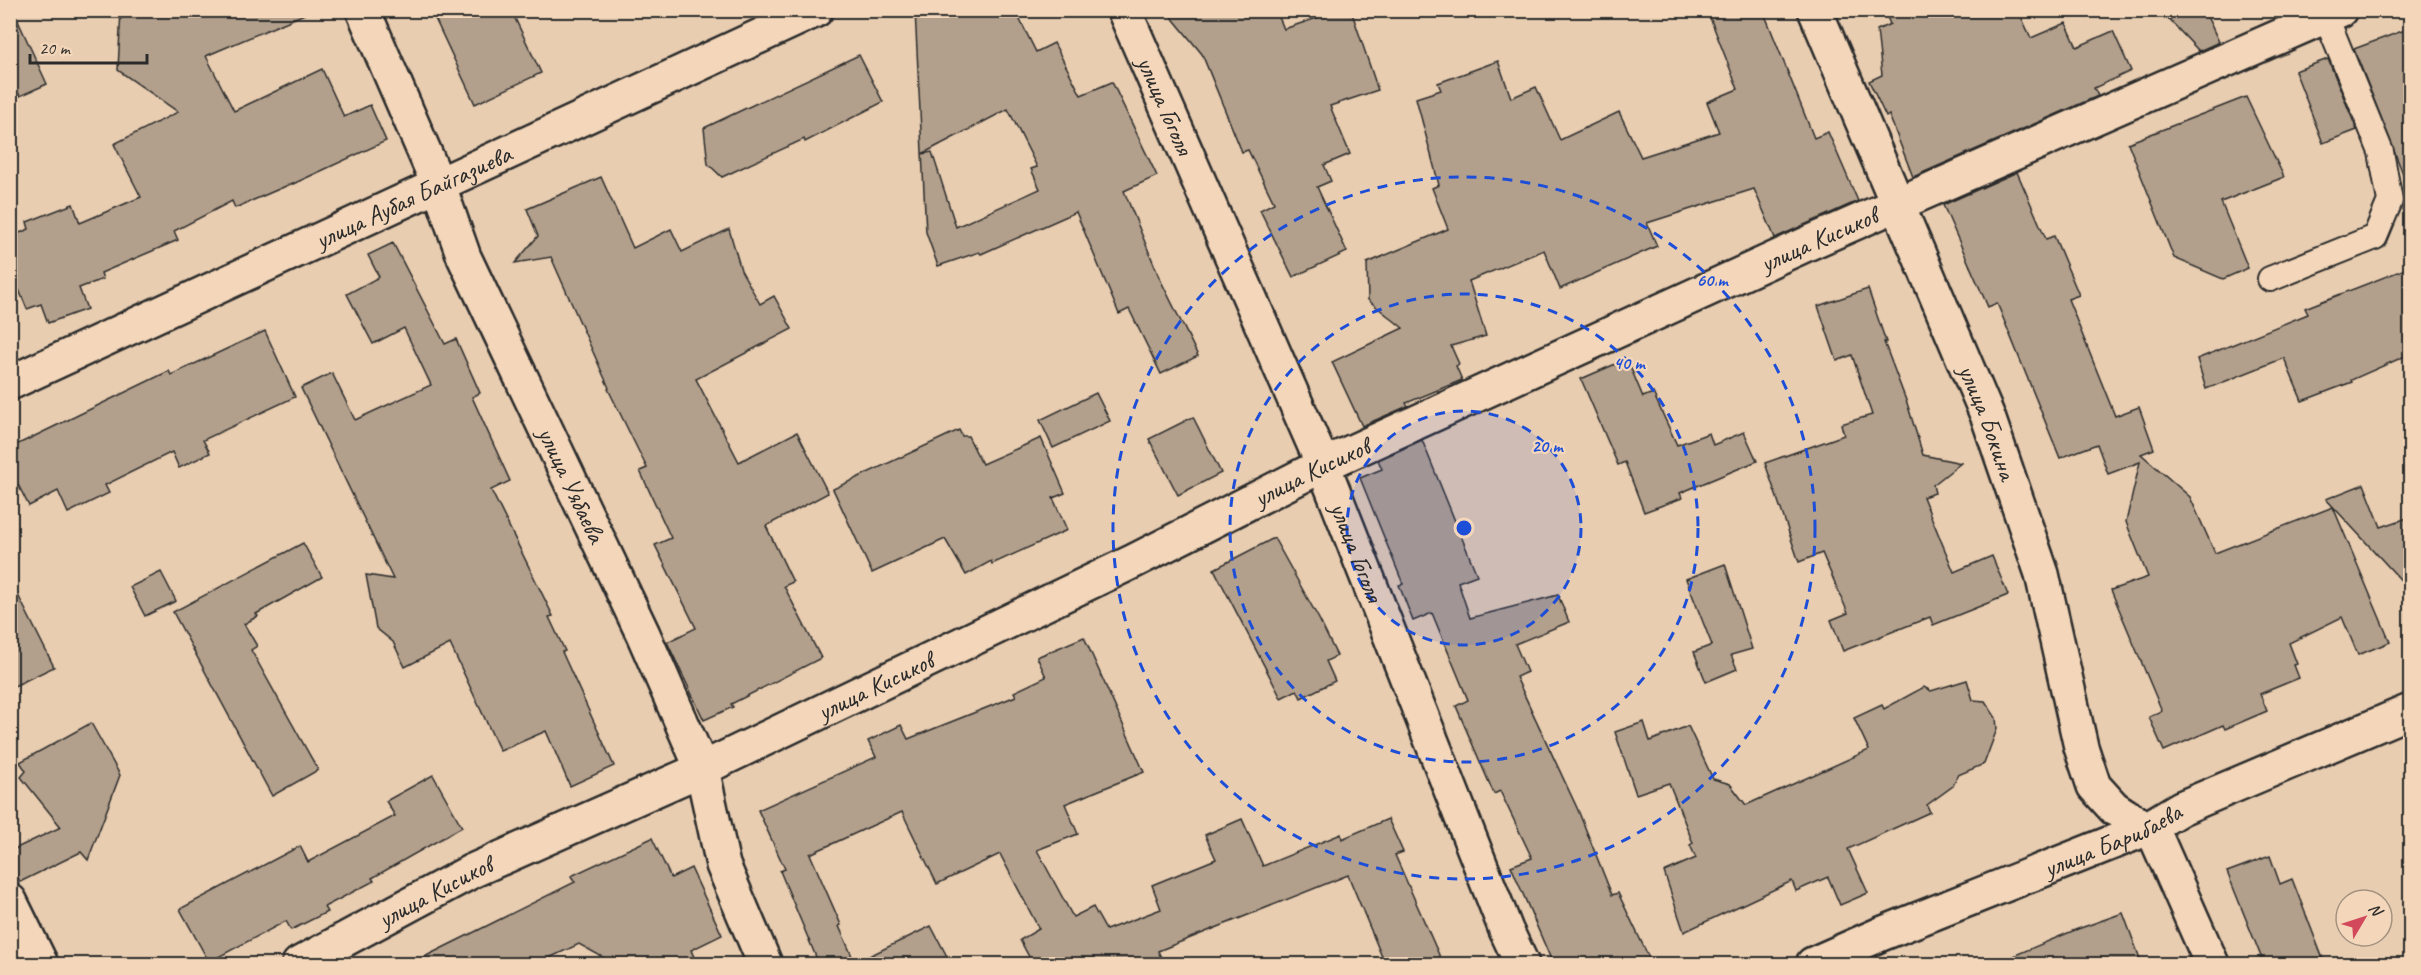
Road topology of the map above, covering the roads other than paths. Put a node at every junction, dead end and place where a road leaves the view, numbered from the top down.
1 (363, 10) edge
2 (816, 10) edge
3 (1124, 10) edge
4 (1815, 10) edge
5 (2333, 14) edge
6 (439, 186) junction
7 (1897, 205) junction
8 (2270, 279) dead end
9 (10, 383) edge
10 (1323, 465) junction
11 (2410, 711) edge
12 (702, 769) junction
13 (2148, 828) junction
14 (10, 901) edge
15 (41, 964) edge
16 (299, 964) edge
17 (765, 964) edge
18 (1522, 964) edge
19 (1813, 964) edge
20 (2212, 964) edge

1 - 6 street, улица Уябаева
2 - 6 street, улица Аубая Байгазиева
3 - 10 street, улица Гоголя
4 - 7 street, улица Бокина
5 - 7 street, улица Кисиков
5 - 8 lane
6 - 9 street, улица Аубая Байгазиева
6 - 12 street, улица Уябаева
7 - 10 street, улица Кисиков
7 - 13 street, улица Бокина
10 - 12 street, улица Кисиков
10 - 18 street, улица Гоголя
11 - 13 street, улица Барибаева
12 - 16 street, улица Кисиков
12 - 17 street, улица Уябаева
13 - 19 street, улица Барибаева
13 - 20 street
14 - 15 street

